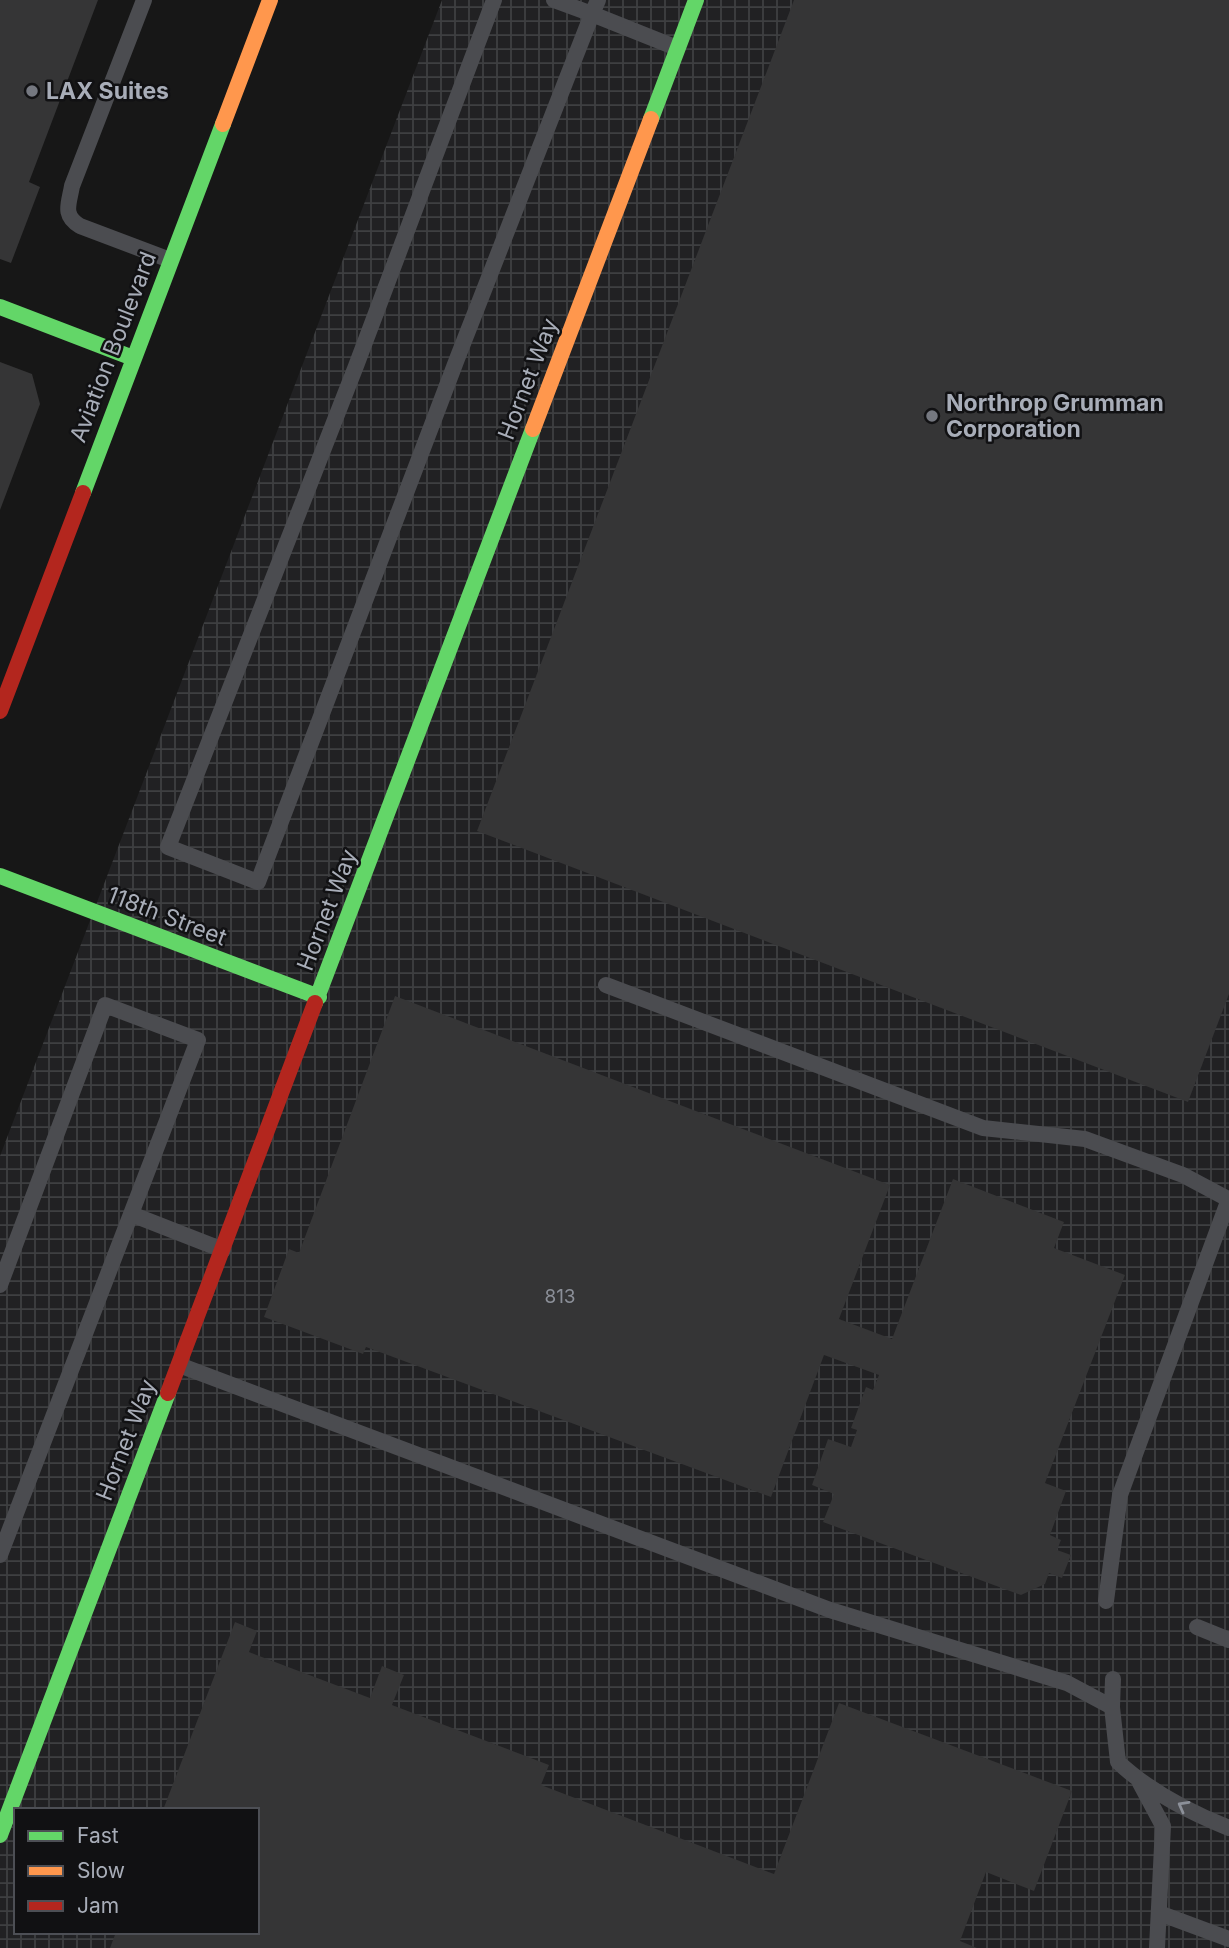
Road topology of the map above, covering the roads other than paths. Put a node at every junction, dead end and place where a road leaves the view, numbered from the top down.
1 (144, 0) edge
2 (270, 0) edge
3 (494, 0) edge
4 (554, 0) edge
5 (696, 0) edge
6 (595, 7) edge
7 (677, 48) junction
8 (170, 260) junction
9 (0, 307) edge
10 (133, 358) junction
11 (0, 711) edge
12 (0, 876) edge
13 (606, 985) dead end
14 (319, 997) junction
15 (1229, 1199) edge
16 (131, 1214) junction
17 (223, 1250) junction
18 (0, 1285) edge
19 (179, 1365) junction
20 (0, 1555) edge
21 (1106, 1601) dead end
22 (1197, 1627) dead end
23 (1229, 1640) edge
24 (1112, 1679) dead end
25 (1112, 1707) junction
26 (1139, 1781) junction
27 (1229, 1828) edge
28 (0, 1835) edge
29 (1159, 1913) junction
30 (1229, 1939) edge
31 (1157, 1948) edge

1 - 8 lane
2 - 8 street, Aviation Boulevard
3 - 6 lane
4 - 6 lane
5 - 7 street, Hornet Way
6 - 7 lane
7 - 14 street, Hornet Way
8 - 10 street, Aviation Boulevard
9 - 10 street
10 - 11 street, Aviation Boulevard
12 - 14 street, 118th Street
13 - 15 lane
14 - 17 street, Hornet Way
15 - 21 lane
16 - 17 lane
16 - 18 lane
16 - 20 lane
17 - 19 street, Hornet Way
19 - 25 lane
19 - 28 street, Hornet Way
22 - 23 lane
24 - 25 lane
25 - 26 lane
27 -> 26 lane
26 - 29 lane
29 - 30 lane
29 - 31 lane

